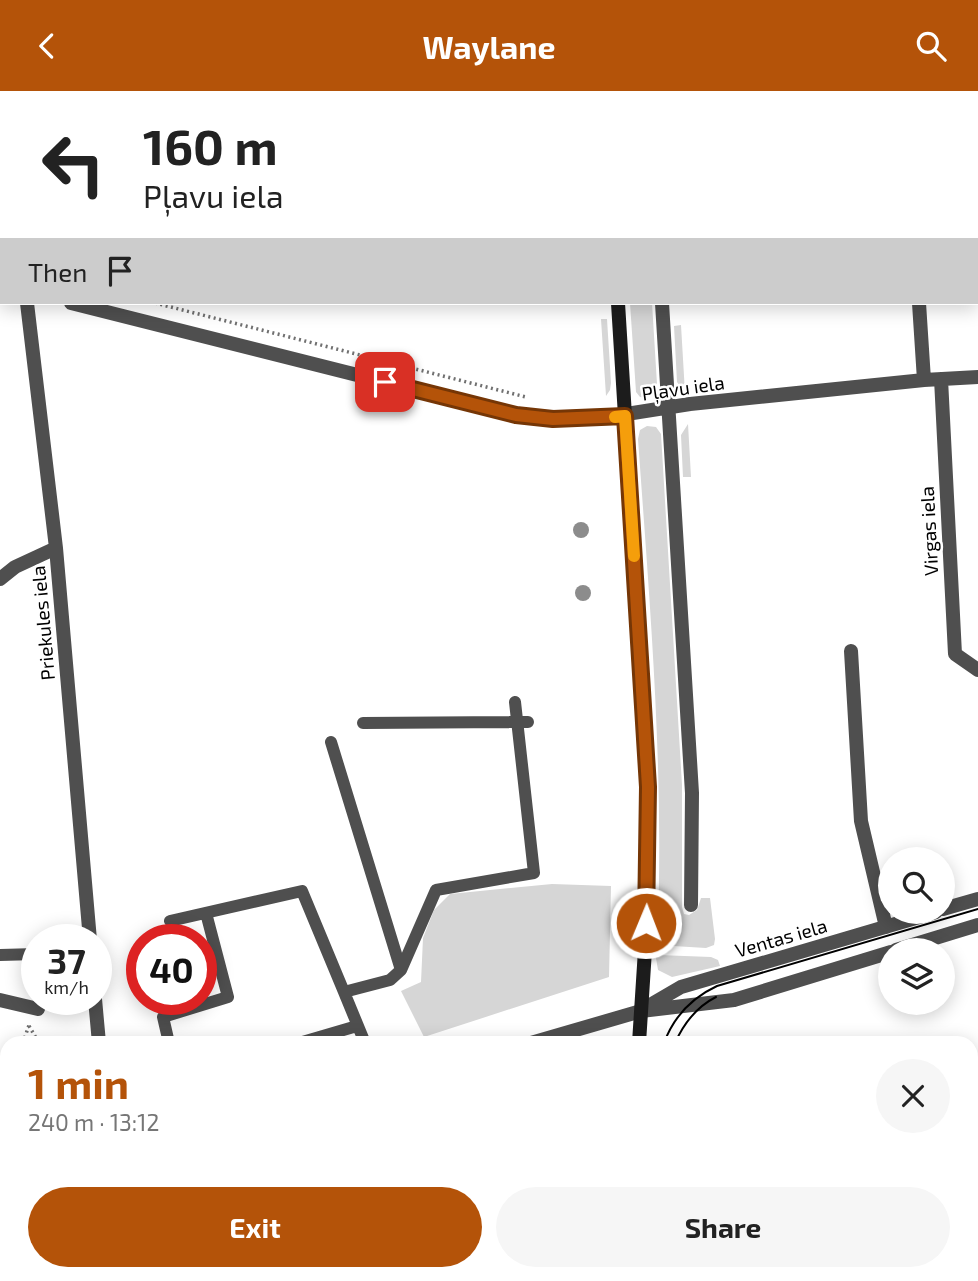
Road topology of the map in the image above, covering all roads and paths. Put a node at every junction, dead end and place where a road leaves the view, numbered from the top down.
1 (27, 305) edge
2 (79, 305) edge
3 (163, 305) edge
4 (618, 305) edge
5 (662, 305) edge
6 (919, 305) edge
7 (978, 377) edge
8 (941, 379) junction
9 (924, 380) junction
10 (534, 399) dead end
11 (669, 408) junction
12 (625, 416) junction
13 (56, 548) junction
14 (0, 579) edge
15 (851, 650) dead end
16 (978, 670) edge
17 (515, 702) dead end
18 (363, 723) dead end
19 (523, 723) junction
20 (331, 742) dead end
21 (978, 899) edge
22 (691, 905) dead end
23 (955, 906) edge
24 (206, 913) junction
25 (170, 921) dead end
26 (89, 924) edge
27 (897, 924) edge
28 (978, 926) edge
29 (887, 927) junction
30 (938, 938) edge
31 (21, 954) edge
32 (0, 955) edge
33 (878, 956) edge
34 (401, 971) junction
35 (344, 992) junction
36 (0, 1000) edge
37 (21, 1005) edge
38 (641, 1011) junction
39 (96, 1015) edge
40 (29, 1026) dead end
41 (357, 1026) junction
42 (35, 1036) edge
43 (98, 1036) edge
44 (167, 1036) edge
45 (323, 1036) edge
46 (362, 1036) edge
47 (555, 1036) edge
48 (639, 1036) edge

1 - 13 street, Priekules iela
2 - 12 street, Pļavu iela
3 - 10 path
4 - 12 street
5 - 11 street
6 - 9 street
7 - 8 street, Pļavu iela
8 - 9 street, Pļavu iela
8 - 16 street, Virgas iela
9 - 11 street, Pļavu iela
11 - 12 street, Pļavu iela
11 - 22 street
12 - 38 street
13 - 14 street
13 - 26 street, Priekules iela
15 - 29 street
17 - 19 lane
18 - 19 lane
19 - 34 lane
20 - 34 lane
21 - 23 street
24 - 25 lane
24 - 35 lane
24 - 44 lane
27 - 29 street, Ventas iela
28 - 30 street
29 - 38 street, Ventas iela
31 - 32 lane
33 - 38 street, Ventas iela
34 - 35 lane
35 - 41 lane
36 - 37 street
38 - 47 street, Ventas iela
38 - 48 street
39 - 43 street
40 - 42 path
41 - 45 lane
41 - 46 lane

